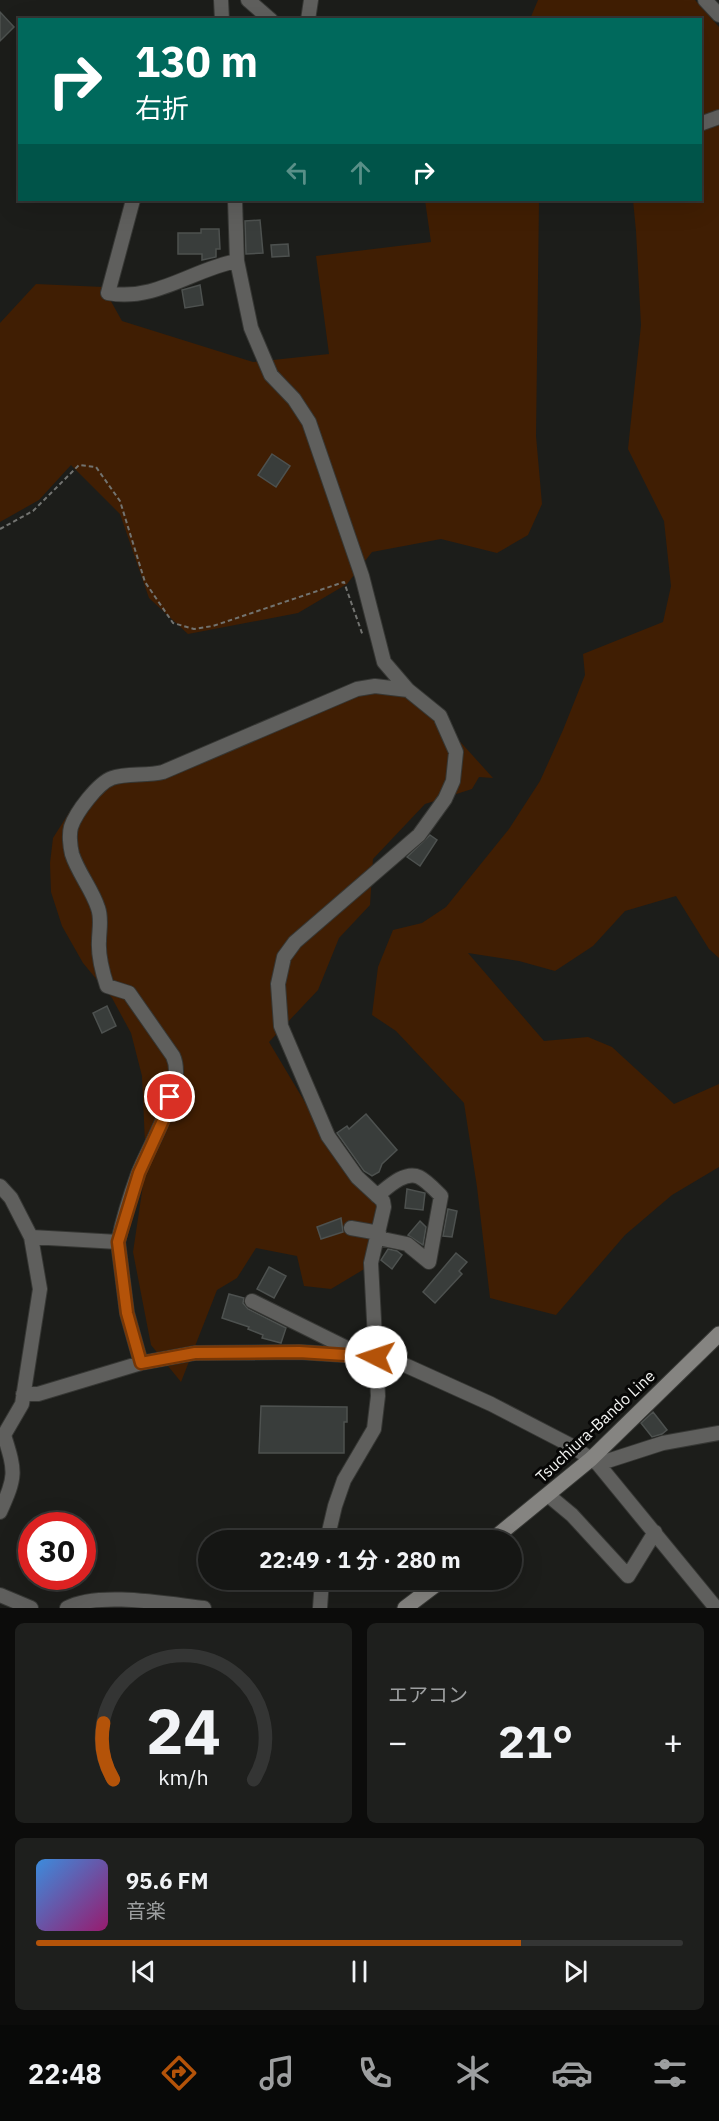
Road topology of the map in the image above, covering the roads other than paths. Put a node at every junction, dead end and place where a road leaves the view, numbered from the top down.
1 (221, 0) edge
2 (311, 0) edge
3 (705, 0) edge
4 (254, 2) edge
5 (719, 15) edge
6 (222, 18) edge
7 (269, 18) edge
8 (308, 18) edge
9 (719, 117) edge
10 (702, 123) edge
11 (133, 201) edge
12 (235, 201) edge
13 (237, 261) junction
14 (408, 690) junction
15 (0, 1186) edge
16 (377, 1196) junction
17 (351, 1228) dead end
18 (378, 1235) junction
19 (31, 1237) junction
20 (118, 1242) junction
21 (252, 1300) dead end
22 (719, 1334) edge
23 (370, 1357) junction
24 (141, 1363) junction
25 (23, 1394) junction
26 (719, 1433) edge
27 (2, 1435) edge
28 (594, 1462) junction
29 (548, 1495) junction
30 (0, 1512) edge
31 (329, 1530) edge
32 (504, 1530) edge
33 (655, 1532) junction
34 (321, 1590) edge
35 (429, 1590) edge
36 (0, 1595) edge
37 (31, 1608) edge
38 (67, 1608) edge
39 (204, 1608) edge
40 (320, 1608) edge
41 (405, 1608) edge
42 (716, 1608) edge

1 - 6 street
2 - 8 street
3 - 5 street
4 - 7 street
9 - 10 street
11 - 13 street
12 - 13 street
13 - 14 street
14 - 16 street
14 - 20 street
15 - 19 street
16 - 18 street
16 - 18 street
17 - 18 street
18 - 23 street
19 - 20 street
19 - 25 street
20 - 24 street
21 - 23 street
22 - 28 main road, Tsuchiura-Bando Line
23 - 24 street
23 - 28 street
23 - 31 street
24 - 25 street
25 - 27 street
26 - 28 street
27 - 30 street
28 - 29 main road, Tsuchiura-Bando Line
28 - 33 street
29 - 32 main road, Tsuchiura-Bando Line
29 - 33 street
33 - 42 street
34 - 40 street
35 - 41 main road
36 - 37 street
38 - 39 street

